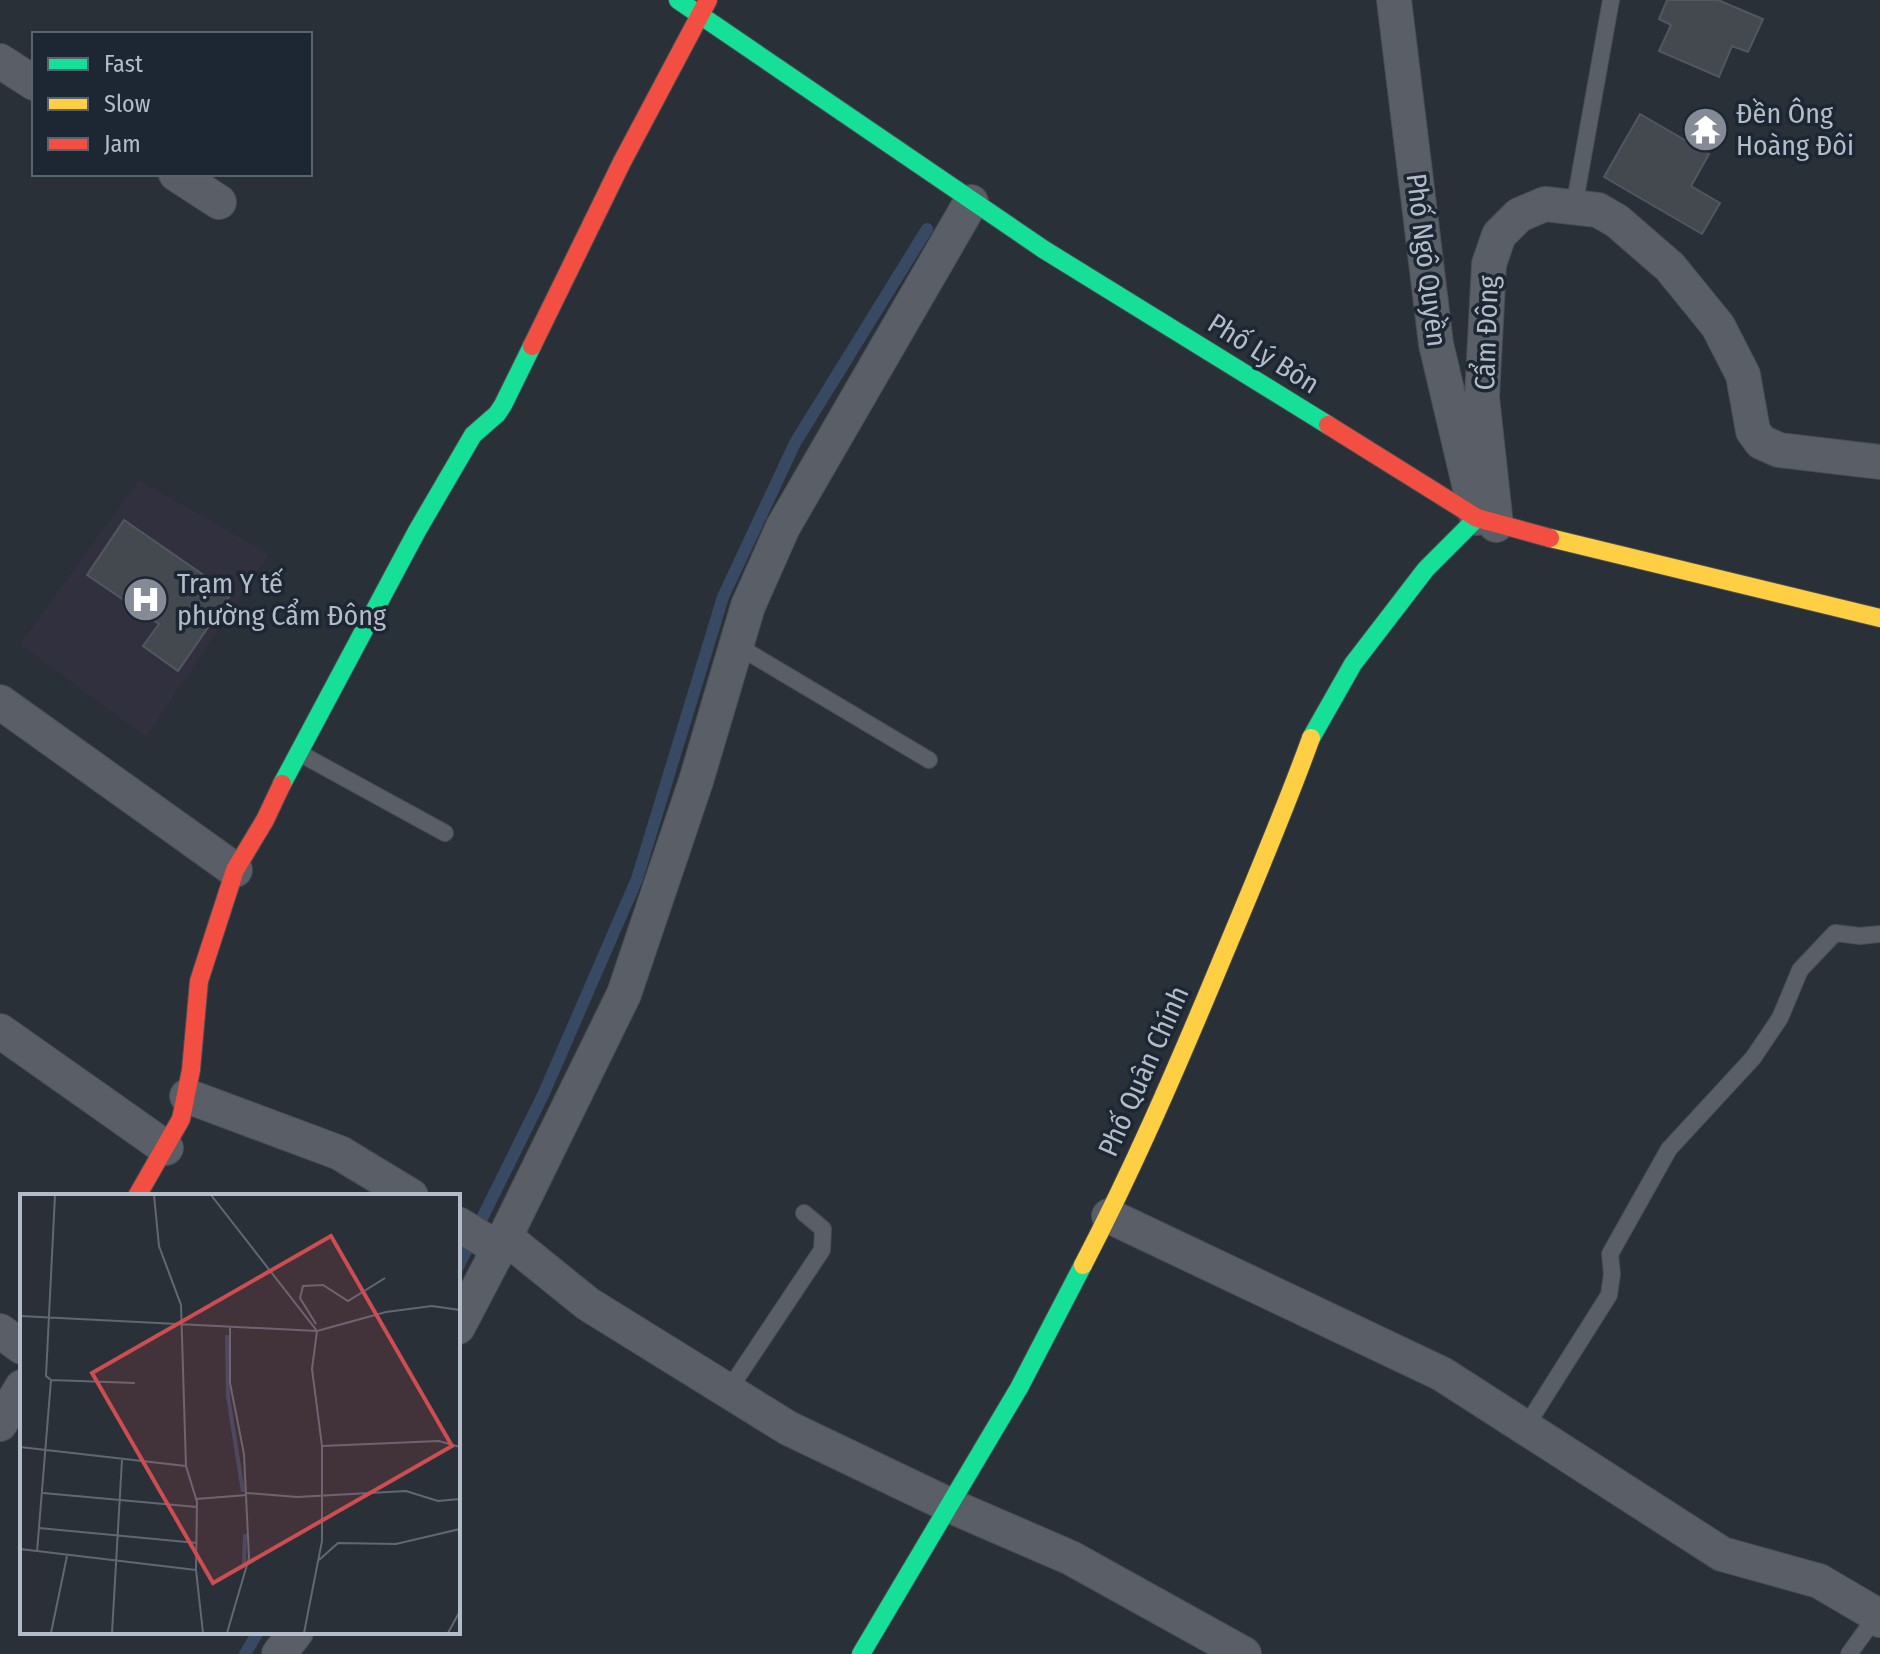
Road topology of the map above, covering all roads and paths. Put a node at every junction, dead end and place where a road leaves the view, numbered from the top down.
1 (678, 0) edge
2 (1394, 0) edge
3 (1611, 0) edge
4 (704, 7) edge
5 (0, 61) edge
6 (32, 82) edge
7 (179, 176) edge
8 (219, 202) dead end
9 (971, 202) junction
10 (1574, 207) junction
11 (1880, 462) edge
12 (1486, 522) junction
13 (1880, 618) edge
14 (736, 645) junction
15 (0, 702) edge
16 (298, 752) junction
17 (929, 760) dead end
18 (445, 833) dead end
19 (235, 870) junction
20 (1880, 934) edge
21 (0, 1031) edge
22 (187, 1096) junction
23 (166, 1148) junction
24 (138, 1194) edge
25 (408, 1194) edge
26 (804, 1213) dead end
27 (1109, 1216) junction
28 (482, 1236) edge
29 (460, 1319) edge
30 (0, 1331) edge
31 (20, 1346) edge
32 (20, 1390) edge
33 (728, 1391) junction
34 (0, 1424) edge
35 (1525, 1428) junction
36 (951, 1506) junction
37 (1878, 1618) edge
38 (294, 1634) edge
39 (279, 1654) edge
40 (861, 1654) edge
41 (1244, 1654) edge
42 (1849, 1654) edge

1 - 4 street, Phố Lý Bôn
2 - 12 street, Phố Ngô Quyền
3 - 10 lane
4 - 9 street, Phố Lý Bôn
4 - 16 street
5 - 6 street
7 - 8 street
9 - 12 street, Phố Lý Bôn
9 - 14 street
10 - 11 street, Cẩm Đông
10 - 12 street, Cẩm Đông
12 - 13 street, Phố Lý Bôn
12 - 27 street, Phố Quân Chính
14 - 17 lane
14 - 28 street
15 - 19 street
16 - 18 lane
16 - 19 street
19 - 22 street
20 - 35 lane
21 - 23 street
22 - 23 street
22 - 25 street
23 - 24 street
26 - 33 lane
27 - 35 street
27 - 36 street, Phố Quân Chính
28 - 29 street
28 - 33 street
30 - 31 street
32 - 34 street
33 - 36 street
35 - 37 street
36 - 40 street, Phố Quân Chính
36 - 41 street
37 - 42 lane
38 - 39 street

